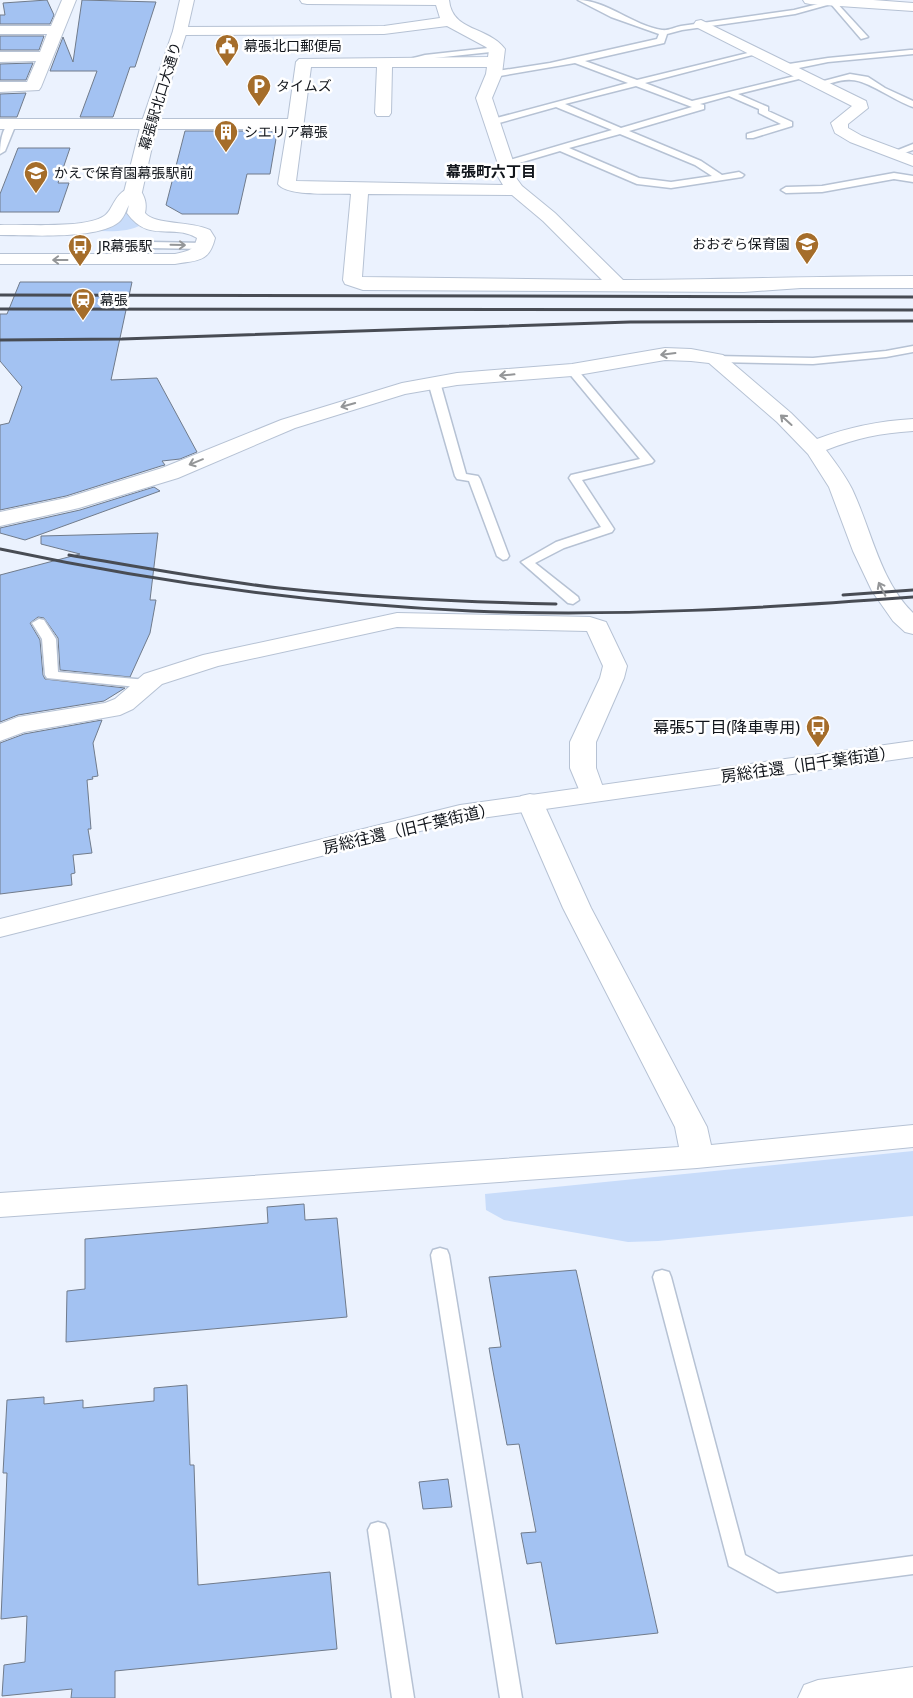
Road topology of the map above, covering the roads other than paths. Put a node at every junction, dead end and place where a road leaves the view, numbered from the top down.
1 (69, 0) edge
2 (188, 0) edge
3 (307, 0) edge
4 (442, 0) edge
5 (582, 0) edge
6 (810, 0) edge
7 (832, 2) junction
8 (913, 7) edge
9 (449, 21) junction
10 (701, 24) junction
11 (0, 30) edge
12 (56, 30) junction
13 (180, 31) junction
14 (663, 33) junction
15 (864, 38) dead end
16 (760, 52) junction
17 (910, 52) dead end
18 (44, 56) junction
19 (0, 57) edge
20 (575, 60) junction
21 (393, 62) junction
22 (495, 62) junction
23 (789, 66) junction
24 (804, 75) junction
25 (637, 83) junction
26 (820, 83) junction
27 (0, 87) edge
28 (729, 94) junction
29 (692, 103) junction
30 (556, 104) junction
31 (913, 104) edge
32 (383, 113) dead end
33 (492, 122) junction
34 (6, 124) edge
35 (149, 124) junction
36 (296, 124) junction
37 (619, 131) junction
38 (750, 136) dead end
39 (913, 147) edge
40 (560, 148) junction
41 (0, 150) edge
42 (893, 154) junction
43 (913, 161) edge
44 (506, 164) junction
45 (739, 175) dead end
46 (720, 178) junction
47 (913, 179) edge
48 (360, 189) junction
49 (516, 190) junction
50 (786, 190) dead end
51 (133, 192) junction
52 (157, 226) junction
53 (46, 229) junction
54 (0, 230) edge
55 (0, 259) edge
56 (913, 282) edge
57 (618, 286) junction
58 (913, 349) edge
59 (716, 359) junction
60 (572, 370) junction
61 (434, 382) junction
62 (913, 425) edge
63 (814, 447) junction
64 (0, 519) edge
65 (503, 556) dead end
66 (573, 600) dead end
67 (39, 623) dead end
68 (913, 627) edge
69 (147, 684) junction
70 (0, 733) edge
71 (913, 749) edge
72 (592, 793) junction
73 (530, 802) junction
74 (0, 928) edge
75 (913, 1136) edge
76 (697, 1158) junction
77 (0, 1205) edge
78 (440, 1255) dead end
79 (662, 1277) dead end
80 (378, 1530) dead end
81 (913, 1565) edge
82 (913, 1685) edge
83 (403, 1698) edge
84 (511, 1698) edge
85 (818, 1698) edge

1 - 12 main road
2 - 13 main road, 幕張駅北口大通り
3 - 4 main road
4 - 9 main road
5 - 14 lane
6 - 7 main road
7 - 8 main road
7 - 10 lane
7 - 15 lane
9 - 13 main road
9 - 22 main road
10 - 14 lane
10 - 16 main road
11 - 12 main road
12 - 18 main road
13 - 35 main road, 幕張駅北口大通り
14 - 20 lane
16 - 23 main road
16 - 25 lane
17 - 23 lane
18 - 19 main road
18 - 27 main road
20 - 22 lane
20 - 25 lane
21 - 22 main road
21 - 32 main road
21 - 36 main road
22 - 33 main road
23 - 24 main road
24 - 26 main road
24 - 28 lane
25 - 29 lane
25 - 30 lane
26 - 31 lane
26 - 42 main road
28 - 29 lane
28 - 38 lane
29 - 37 lane
30 - 33 lane
30 - 37 lane
33 - 44 main road
34 - 35 main road
34 - 41 lane
35 - 36 main road
35 - 51 main road, 幕張駅北口大通り
36 - 48 main road
37 - 40 lane
37 - 46 lane
39 - 42 lane
40 - 44 lane
40 - 46 lane
42 - 43 main road
44 - 49 main road
45 - 46 lane
47 - 50 lane
48 - 49 main road
48 - 57 main road
49 - 57 main road
51 - 52 main road
51 - 53 main road
52 - 53 main road
52 -> 55 main road
53 - 54 main road
56 - 57 main road
58 - 59 lane
59 -> 60 main road
63 -> 59 main road
60 -> 61 main road
60 - 66 lane
61 -> 64 main road
61 - 65 lane
62 - 63 main road
68 -> 63 main road
67 - 69 lane
69 - 70 main road
69 - 72 main road
71 - 72 main road, 房総往還（旧千葉街道）
72 - 73 main road, 房総往還（旧千葉街道）
73 - 74 main road, 房総往還（旧千葉街道）
73 - 76 main road
75 - 76 main road
76 - 77 main road
78 - 84 lane
79 - 81 lane
80 - 83 lane
82 - 85 main road

